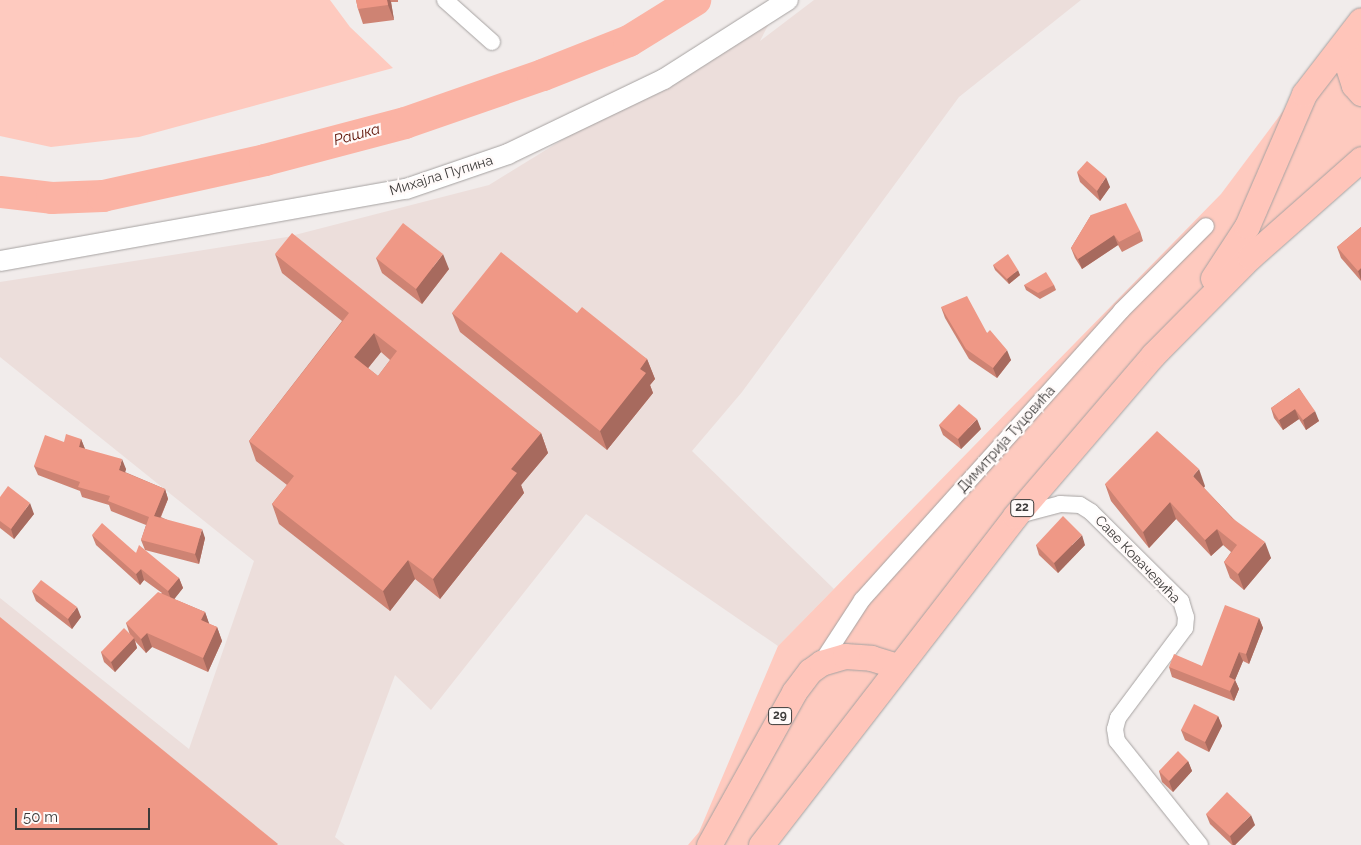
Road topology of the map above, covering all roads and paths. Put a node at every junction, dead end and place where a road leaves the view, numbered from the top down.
1 (445, 0) edge
2 (788, 0) edge
3 (1358, 23) edge
4 (492, 42) dead end
5 (1361, 93) edge
6 (1361, 159) edge
7 (1361, 169) edge
8 (1324, 191) junction
9 (1206, 226) dead end
10 (0, 261) edge
11 (1181, 325) junction
12 (1015, 516) junction
13 (820, 663) junction
14 (898, 666) junction
15 (709, 845) edge
16 (761, 845) edge
17 (1200, 845) edge

1 - 4 street
2 - 10 street, Михајла Пупина
3 - 5 main road
3 - 11 main road
6 - 8 main road, 22
7 - 8 main road
8 - 11 main road, 22
9 - 13 street, Димитрија Туцовића
11 - 12 main road, 22
12 - 14 main road, 22
12 - 17 street, Саве Ковачевића
13 - 14 main road
13 - 15 main road, Димитрија Туцовића / 29
14 - 16 main road, 22

